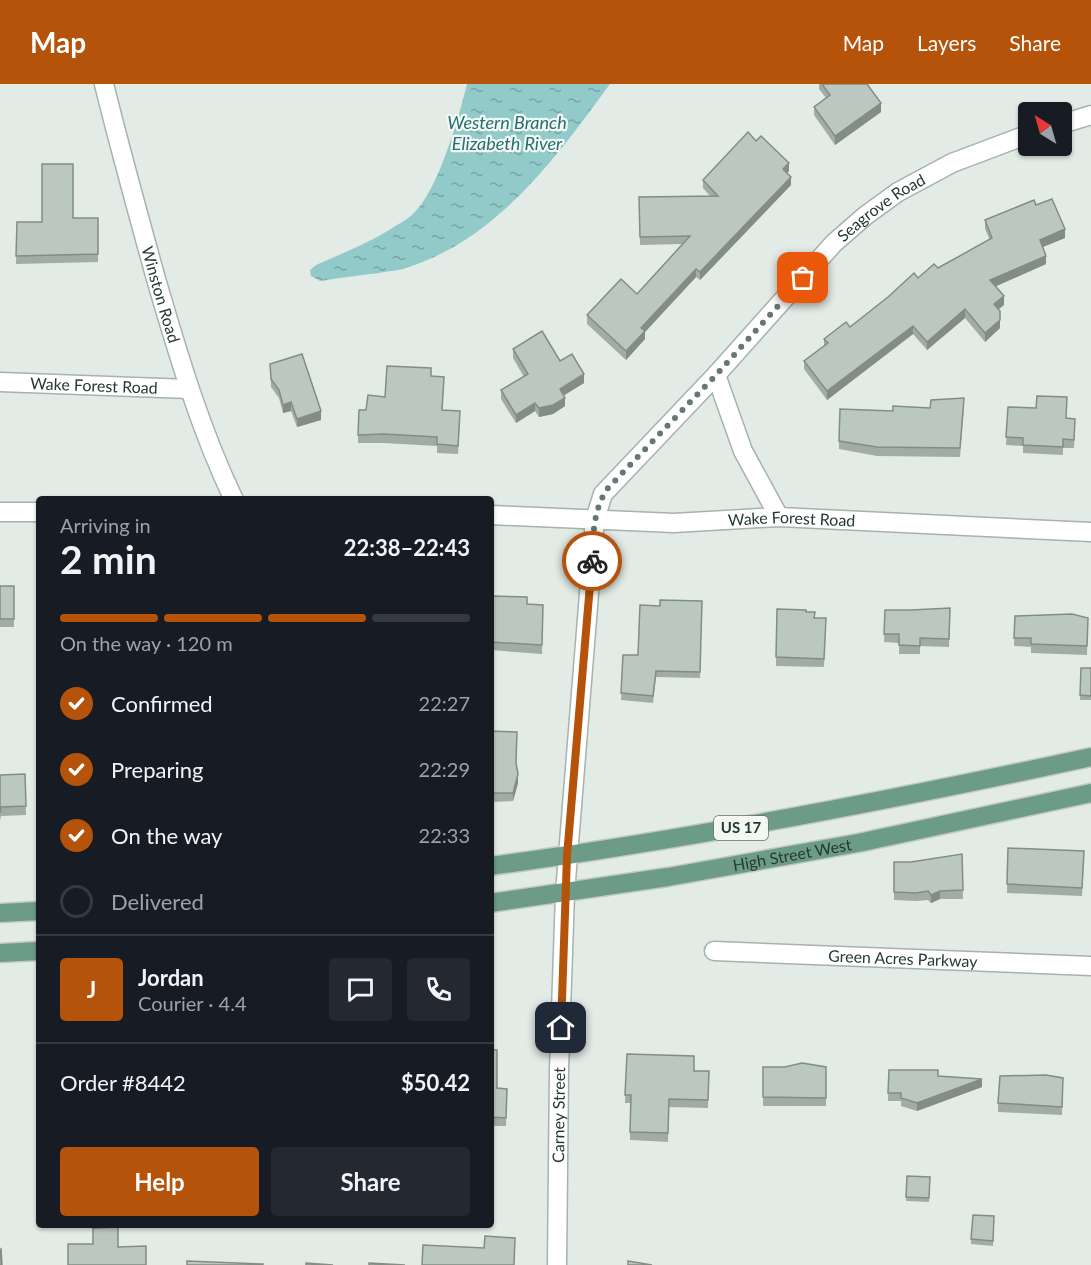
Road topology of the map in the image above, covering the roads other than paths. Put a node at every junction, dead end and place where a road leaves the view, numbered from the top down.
1 (104, 84) edge
2 (1091, 115) edge
3 (1072, 121) edge
4 (1018, 138) edge
5 (716, 375) junction
6 (0, 382) edge
7 (189, 389) junction
8 (232, 496) edge
9 (0, 512) edge
10 (36, 512) edge
11 (494, 515) edge
12 (779, 517) junction
13 (595, 519) junction
14 (1091, 532) edge
15 (1091, 757) edge
16 (1091, 794) edge
17 (567, 856) junction
18 (494, 865) edge
19 (565, 893) junction
20 (494, 902) edge
21 (36, 911) edge
22 (0, 913) edge
23 (36, 951) edge
24 (714, 951) dead end
25 (0, 953) edge
26 (1091, 966) edge
27 (557, 1265) edge

1 - 7 street, Winston Road
2 - 3 street
4 - 5 street, Seagrove Road
5 - 12 street
5 - 13 street, Seagrove Road
6 - 7 street, Wake Forest Road
7 - 8 street, Winston Road
9 - 10 street
11 - 13 street, Wake Forest Road
12 - 13 street, Wake Forest Road
12 - 14 street, Wake Forest Road
13 - 17 street, Seagrove Road
15 - 17 main road, US 17
16 - 19 main road, High Street West / US 17
17 - 18 main road, US 17
17 - 19 street, Seagrove Road
19 - 20 main road, High Street West / US 17
19 - 27 street, Carney Street
21 - 22 main road
23 - 25 main road
24 - 26 street, Green Acres Parkway

